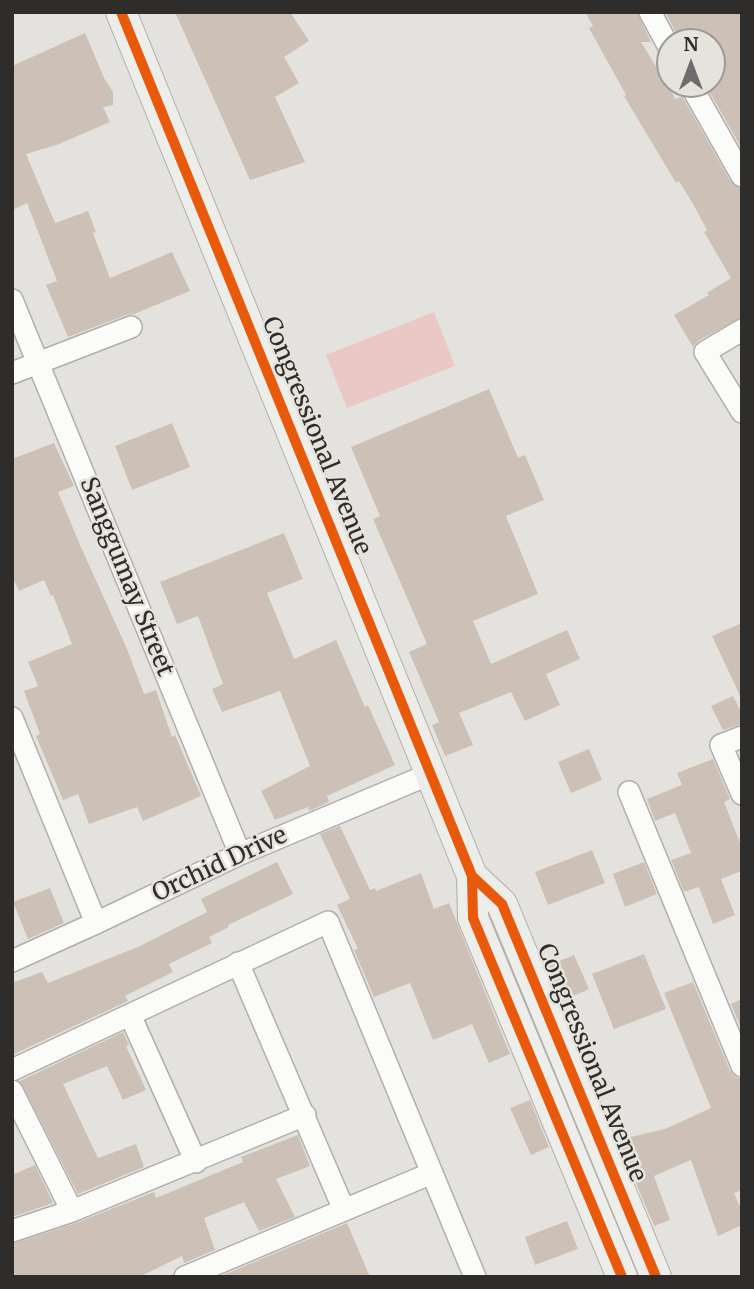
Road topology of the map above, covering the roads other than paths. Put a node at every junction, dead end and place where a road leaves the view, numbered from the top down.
1 (121, 12) edge
2 (650, 12) edge
3 (659, 28) edge
4 (698, 98) edge
5 (742, 177) edge
6 (12, 300) edge
7 (131, 327) dead end
8 (742, 330) edge
9 (37, 363) junction
10 (12, 373) edge
11 (742, 412) edge
12 (12, 718) edge
13 (742, 737) edge
14 (430, 774) junction
15 (629, 792) dead end
16 (742, 794) edge
17 (240, 854) junction
18 (472, 876) junction
19 (96, 923) junction
20 (12, 961) edge
21 (238, 963) junction
22 (130, 1014) junction
23 (742, 1066) edge
24 (12, 1070) edge
25 (12, 1091) edge
26 (305, 1115) junction
27 (196, 1161) junction
28 (432, 1173) junction
29 (344, 1210) junction
30 (72, 1211) junction
31 (12, 1231) edge
32 (472, 1276) edge
33 (185, 1277) edge
34 (622, 1277) edge
35 (656, 1277) edge

1 - 14 main road, Congressional Avenue
2 - 3 street
4 - 5 street
6 - 9 street, Sanggumay Street
7 - 9 street
8 - 11 street
9 - 10 street
9 - 17 street, Sanggumay Street
12 - 19 street
13 - 16 street
14 - 17 street, Orchid Drive
14 - 18 main road, Congressional Avenue
15 - 23 street
17 - 19 street, Orchid Drive
18 - 34 main road, Congressional Avenue
18 - 35 main road, Congressional Avenue
19 - 20 street, Orchid Drive
21 - 22 street
21 - 26 street
21 - 28 street
22 - 24 street
22 - 27 street
25 - 30 street
26 - 27 street
26 - 29 street
27 - 30 street
28 - 29 street
28 - 32 street
29 - 33 street
30 - 31 street

